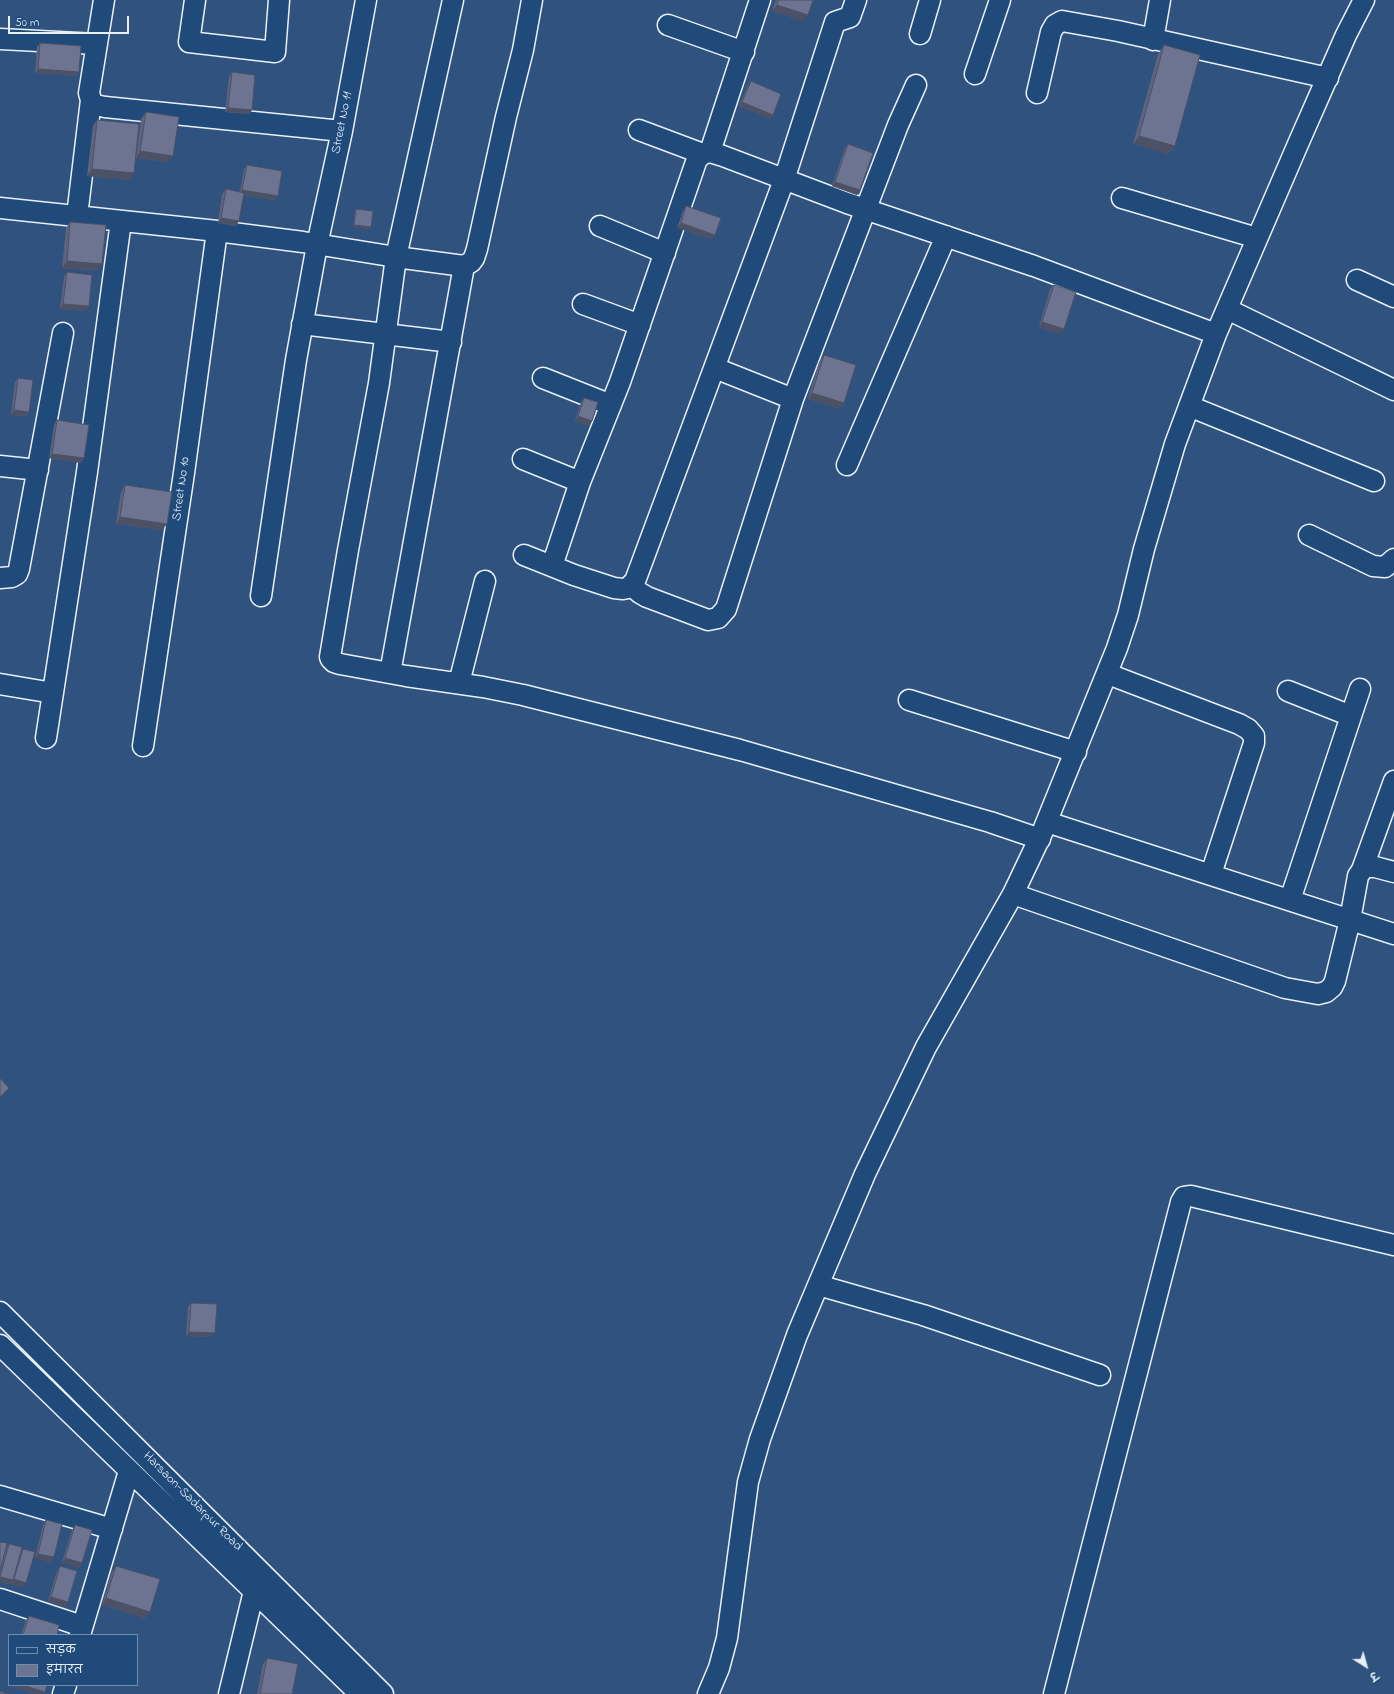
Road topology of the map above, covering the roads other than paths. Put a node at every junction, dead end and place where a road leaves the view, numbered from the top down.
1 (104, 0) edge
2 (195, 0) edge
3 (279, 0) edge
4 (366, 0) edge
5 (453, 0) edge
6 (532, 0) edge
7 (760, 0) edge
8 (856, 0) edge
9 (930, 0) edge
10 (1000, 0) edge
11 (1160, 0) edge
12 (1364, 0) edge
13 (668, 25) dead end
14 (920, 34) dead end
15 (0, 39) edge
16 (1153, 40) junction
17 (96, 44) junction
18 (744, 52) junction
19 (975, 74) dead end
20 (1328, 78) junction
21 (916, 85) dead end
22 (1037, 93) dead end
23 (91, 100) junction
24 (639, 130) dead end
25 (342, 131) junction
26 (707, 153) junction
27 (784, 180) junction
28 (1122, 198) dead end
29 (0, 208) edge
30 (865, 209) junction
31 (77, 216) junction
32 (121, 221) junction
33 (600, 226) dead end
34 (217, 231) junction
35 (946, 236) junction
36 (1257, 238) junction
37 (317, 245) junction
38 (665, 253) junction
39 (396, 257) junction
40 (464, 266) junction
41 (1357, 280) dead end
42 (1394, 297) edge
43 (582, 304) dead end
44 (1227, 309) junction
45 (302, 324) junction
46 (640, 326) junction
47 (64, 333) dead end
48 (386, 334) junction
49 (1216, 334) junction
50 (451, 342) junction
51 (715, 368) junction
52 (543, 378) dead end
53 (1394, 390) edge
54 (793, 399) junction
55 (611, 405) junction
56 (1189, 406) junction
57 (523, 459) dead end
58 (848, 464) dead end
59 (0, 466) edge
60 (38, 470) junction
61 (1374, 480) dead end
62 (580, 482) junction
63 (1309, 535) dead end
64 (524, 555) dead end
65 (1394, 559) edge
66 (552, 566) junction
67 (0, 578) edge
68 (485, 581) dead end
69 (632, 586) junction
70 (261, 596) dead end
71 (390, 673) junction
72 (1108, 674) junction
73 (459, 683) junction
74 (0, 684) edge
75 (1360, 689) dead end
76 (1288, 691) dead end
77 (53, 692) junction
78 (909, 700) dead end
79 (1351, 716) junction
80 (46, 738) dead end
81 (143, 746) dead end
82 (1076, 752) junction
83 (1394, 781) edge
84 (1043, 830) junction
85 (1362, 870) junction
86 (1394, 872) edge
87 (1211, 874) junction
88 (1013, 894) junction
89 (1290, 900) junction
90 (1350, 920) junction
91 (1394, 934) edge
92 (1394, 1245) edge
93 (818, 1285) junction
94 (0, 1312) edge
95 (0, 1345) edge
96 (1100, 1375) dead end
97 (130, 1471) junction
98 (0, 1496) edge
99 (112, 1529) junction
100 (254, 1591) junction
101 (0, 1599) edge
102 (81, 1630) edge
103 (229, 1694) edge
104 (360, 1694) edge
105 (383, 1694) edge
106 (708, 1694) edge
107 (1054, 1694) edge

1 - 17 street
2 - 3 street
4 - 25 street, Street No 11
5 - 39 street
6 - 40 street
7 - 18 street
8 - 27 street
9 - 14 street
10 - 19 street
11 - 16 street
12 - 20 street
13 - 18 street
15 - 17 street
16 - 20 street
16 - 22 street
17 - 23 street
18 - 26 street
20 - 36 street
21 - 30 street
23 - 25 street
23 - 31 street
24 - 26 street
25 - 37 street, Street No 11
26 - 27 street
26 - 38 street
27 - 30 street
27 - 51 street
28 - 36 street
29 - 31 street
30 - 35 street
30 - 54 street
31 - 32 street
32 - 34 street
32 - 77 street
33 - 38 street
34 - 37 street
34 - 81 street, Street No 10
35 - 49 street
35 - 58 street
36 - 44 street
37 - 39 street
37 - 45 street, Street No 11
38 - 46 street
39 - 40 street
39 - 48 street
40 - 50 street
41 - 42 street
43 - 46 street
44 - 49 street
44 - 53 street
45 - 48 street
45 - 70 street, Street No 11
46 - 55 street
47 - 60 street
48 - 50 street
48 - 71 street
49 - 56 street
50 - 71 street
51 - 54 street
51 - 69 street
52 - 55 street
54 - 69 street
55 - 62 street
56 - 61 street
56 - 72 street
57 - 62 street
59 - 60 street
60 - 67 street
62 - 66 street
63 - 65 street
64 - 66 street
66 - 69 street
68 - 73 street
71 - 73 street
72 - 82 street
72 - 87 street
73 - 84 street
74 - 77 street
75 - 79 street
76 - 79 street
77 - 80 street
78 - 82 street
79 - 89 street
82 - 84 street
83 - 85 street
84 - 87 street
84 - 88 street
85 - 86 street
85 - 90 street
87 - 89 street
88 - 90 street
88 - 93 street
89 - 90 street
90 - 91 street
92 - 107 street
93 - 96 street
93 - 106 street
94 - 105 street, Harsaon-Sadarpur Road
95 - 97 street, Harsaon-Sadarpur Road
97 - 99 street
97 - 100 street, Harsaon-Sadarpur Road
98 - 99 street
99 - 102 street
100 - 103 street
100 - 104 street, Harsaon-Sadarpur Road
101 - 102 street

